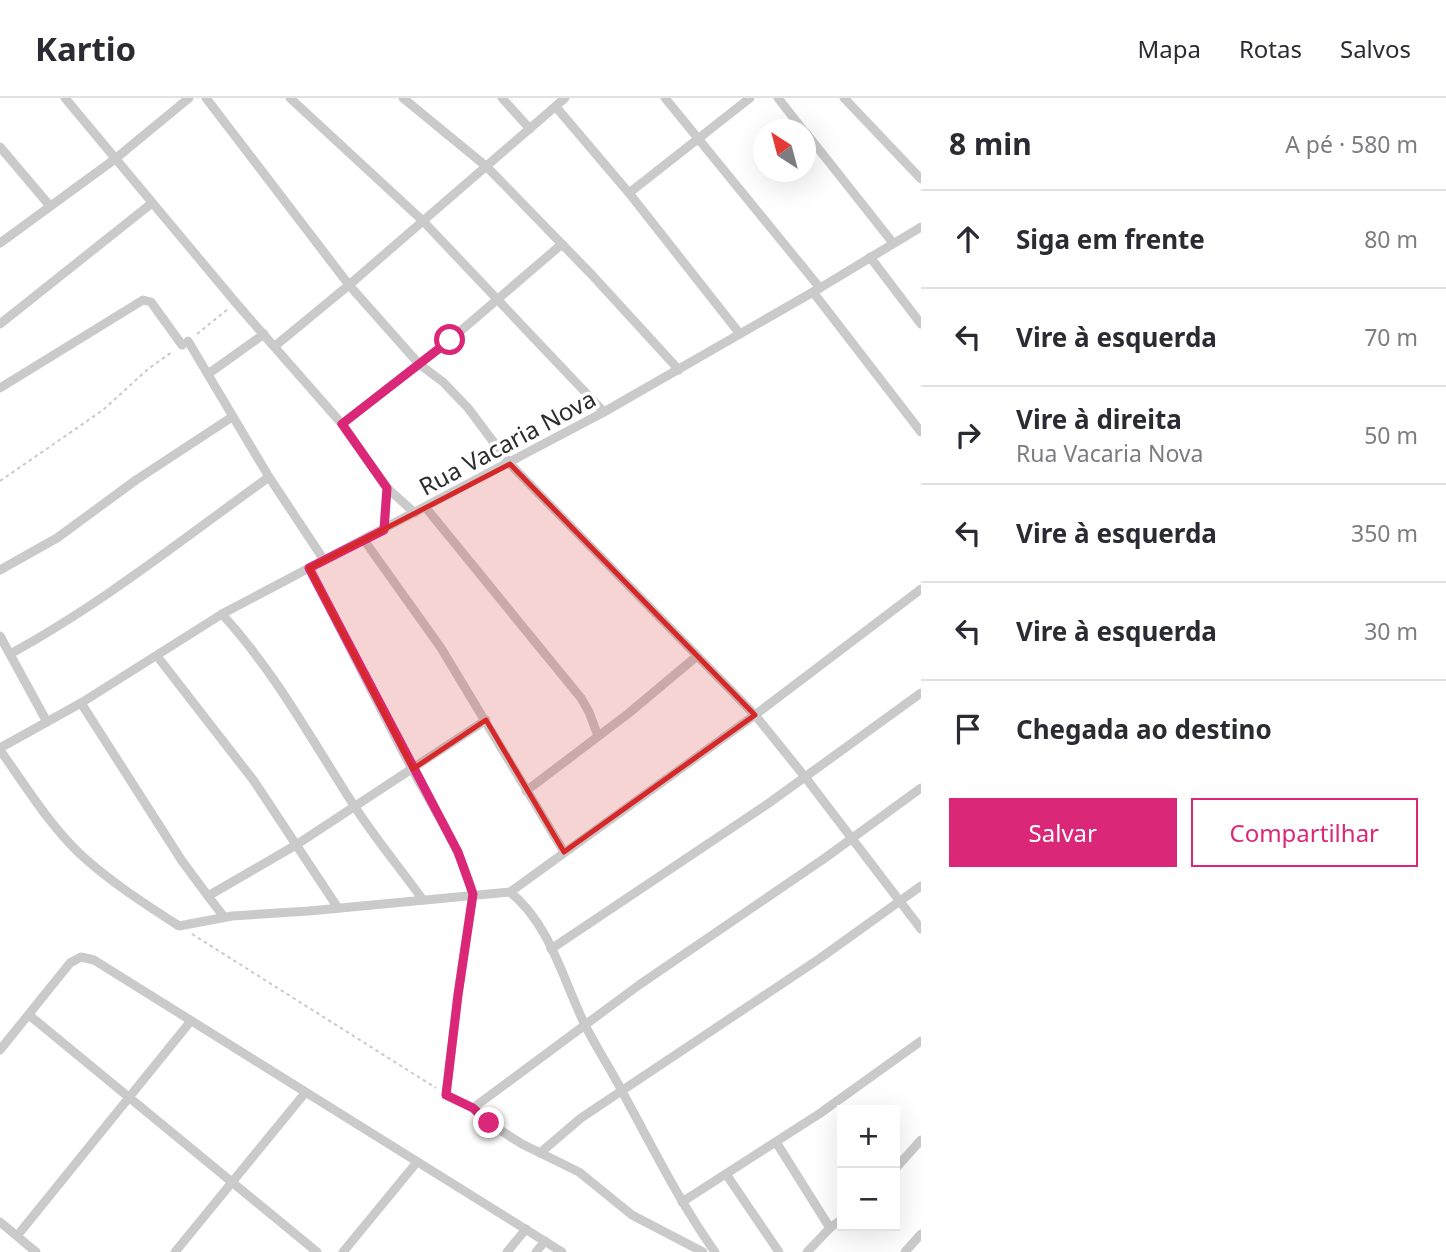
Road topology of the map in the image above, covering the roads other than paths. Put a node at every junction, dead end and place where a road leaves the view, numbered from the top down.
1 (65, 98) edge
2 (189, 98) edge
3 (206, 98) edge
4 (290, 98) edge
5 (403, 98) edge
6 (502, 98) edge
7 (565, 98) edge
8 (665, 98) edge
9 (750, 98) edge
10 (778, 98) edge
11 (844, 98) edge
12 (556, 107) junction
13 (795, 119) edge
14 (530, 129) junction
15 (698, 139) junction
16 (816, 146) edge
17 (0, 148) edge
18 (115, 159) junction
19 (487, 167) junction
20 (921, 179) edge
21 (629, 193) junction
22 (152, 203) junction
23 (50, 206) junction
24 (424, 221) junction
25 (921, 227) edge
26 (0, 243) edge
27 (893, 243) junction
28 (562, 244) junction
29 (870, 257) junction
30 (349, 285) junction
31 (816, 290) junction
32 (497, 300) junction
33 (0, 324) edge
34 (921, 324) edge
35 (264, 334) junction
36 (740, 334) junction
37 (275, 346) junction
38 (419, 364) junction
39 (679, 370) junction
40 (208, 374) junction
41 (0, 388) edge
42 (604, 412) junction
43 (232, 417) junction
44 (342, 424) junction
45 (921, 432) edge
46 (510, 464) junction
47 (269, 477) junction
48 (387, 488) junction
49 (426, 508) junction
50 (415, 513) junction
51 (384, 530) junction
52 (364, 540) junction
53 (324, 560) junction
54 (309, 568) junction
55 (0, 570) edge
56 (921, 589) edge
57 (222, 614) junction
58 (0, 636) edge
59 (10, 654) junction
60 (158, 656) junction
61 (697, 656) junction
62 (921, 693) edge
63 (81, 704) junction
64 (755, 715) junction
65 (486, 720) junction
66 (47, 722) junction
67 (598, 736) junction
68 (0, 749) edge
69 (413, 769) junction
70 (805, 776) junction
71 (921, 788) edge
72 (526, 791) junction
73 (354, 807) junction
74 (852, 838) junction
75 (296, 845) junction
76 (565, 852) junction
77 (921, 886) edge
78 (510, 891) junction
79 (473, 894) junction
80 (208, 897) junction
81 (423, 900) junction
82 (900, 902) junction
83 (338, 908) junction
84 (224, 917) junction
85 (921, 929) edge
86 (551, 949) junction
87 (29, 1015) junction
88 (190, 1022) junction
89 (585, 1026) junction
90 (921, 1041) edge
91 (0, 1050) edge
92 (622, 1091) junction
93 (305, 1093) junction
94 (129, 1097) junction
95 (473, 1108) junction
96 (921, 1140) edge
97 (776, 1142) junction
98 (540, 1153) junction
99 (417, 1162) junction
100 (896, 1168) edge
101 (726, 1174) junction
102 (232, 1182) junction
103 (682, 1202) junction
104 (0, 1222) edge
105 (837, 1223) edge
106 (830, 1228) junction
107 (526, 1229) junction
108 (921, 1234) edge
109 (17, 1236) junction
110 (545, 1241) junction
111 (36, 1252) edge
112 (175, 1252) edge
113 (317, 1252) edge
114 (343, 1252) edge
115 (507, 1252) edge
116 (536, 1252) edge
117 (562, 1252) edge
118 (702, 1252) edge
119 (715, 1252) edge
120 (779, 1252) edge
121 (807, 1252) edge
122 (905, 1252) edge

1 - 18 street
2 - 18 street
3 - 30 street
4 - 24 street
5 - 19 street
6 - 14 street
7 - 12 street
8 - 15 street
9 - 15 street
10 - 13 street
11 - 20 street
12 - 14 street
12 - 21 street
14 - 19 street
15 - 21 street
15 - 31 street
16 - 27 street
17 - 23 street
18 - 22 street
18 - 23 street
19 - 24 street
19 - 28 street
21 - 36 street
22 - 33 street
22 - 35 street
23 - 26 street
24 - 30 street
24 - 32 street
25 - 27 street, Rua Vacaria Nova
27 - 29 street, Rua Vacaria Nova
28 - 32 street
28 - 39 street
29 - 31 street, Rua Vacaria Nova
29 - 34 street
30 - 37 street
30 - 38 street
31 - 36 street, Rua Vacaria Nova
31 - 45 street
32 - 38 street
32 - 42 street
35 - 37 street
35 - 40 street
36 - 39 street, Rua Vacaria Nova
37 - 44 street
38 - 44 street
38 - 46 street
39 - 42 street, Rua Vacaria Nova
40 - 41 street
40 - 43 street
42 - 46 street, Rua Vacaria Nova
43 - 47 street
43 - 55 street
44 - 48 street
46 - 49 street, Rua Vacaria Nova
46 - 61 street
47 - 53 street
47 - 59 street
48 - 50 street
48 - 51 street
49 - 50 street, Rua Vacaria Nova
49 - 67 street
50 - 51 street, Rua Vacaria Nova
51 - 52 street, Rua Vacaria Nova
52 - 53 street, Rua Vacaria Nova
52 - 65 street
53 - 54 street, Rua Vacaria Nova
54 - 57 street, Rua Vacaria Nova
54 - 69 street
56 - 64 street
57 - 60 street, Rua Vacaria Nova
57 - 73 street
58 - 59 street
59 - 66 street
60 - 63 street, Rua Vacaria Nova
60 - 75 street
61 - 64 street
61 - 67 street
62 - 70 street
63 - 66 street, Rua Vacaria Nova
63 - 80 street
64 - 70 street
64 - 76 street
65 - 69 street
65 - 72 street
66 - 68 street, Rua Vacaria Nova
67 - 72 street
68 - 84 street
69 - 73 street
69 - 79 street
70 - 74 street
70 - 86 street
71 - 74 street
72 - 76 street
73 - 75 street
73 - 81 street
74 - 82 street
74 - 89 street
75 - 80 street
75 - 83 street
76 - 78 street
77 - 82 street
78 - 79 street
78 - 86 street
79 - 81 street
79 - 95 street
80 - 84 street
81 - 83 street
82 - 85 street
82 - 92 street
83 - 84 street
86 - 89 street
87 - 88 street
87 - 91 street
87 - 94 street
88 - 93 street
88 - 94 street
89 - 92 street
89 - 95 street
90 - 97 street
92 - 98 street
92 - 103 street
93 - 99 street
93 - 102 street
94 - 102 street
94 - 109 street
95 - 98 street
96 - 100 street
97 - 101 street
97 - 106 street
98 - 118 street
99 - 107 street
99 - 114 street
101 - 103 street
101 - 120 street
102 - 112 street
102 - 113 street
103 - 119 street
104 - 109 street
105 - 106 street
106 - 121 street
107 - 110 street
107 - 115 street
108 - 122 street
109 - 111 street
110 - 116 street
110 - 117 street

